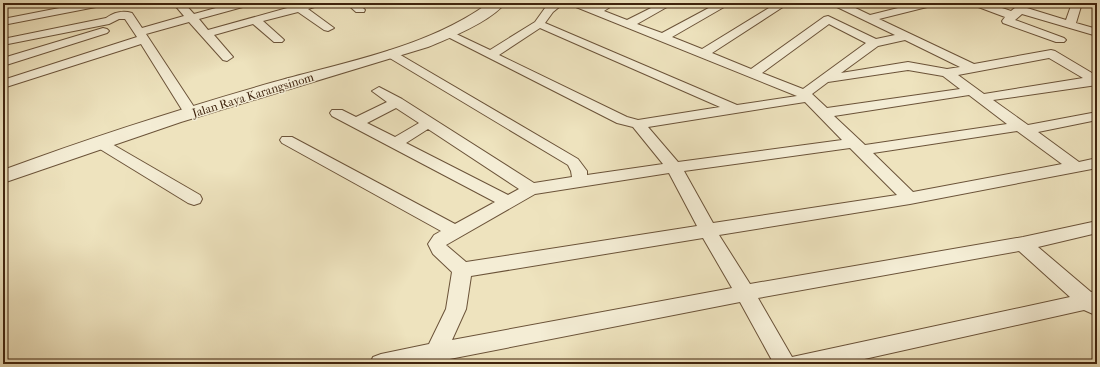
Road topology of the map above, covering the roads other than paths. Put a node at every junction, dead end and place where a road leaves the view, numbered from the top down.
1 (16, 3) edge
2 (102, 3) edge
3 (178, 3) edge
4 (246, 3) edge
5 (317, 3) edge
6 (351, 3) edge
7 (498, 3) edge
8 (559, 3) edge
9 (575, 3) edge
10 (611, 3) edge
11 (669, 3) edge
12 (726, 3) edge
13 (784, 3) edge
14 (931, 3) edge
15 (977, 3) edge
16 (1077, 3) edge
17 (3, 5) edge
18 (841, 5) dead end
19 (300, 8) junction
20 (360, 10) dead end
21 (1021, 10) edge
22 (595, 11) junction
23 (191, 18) junction
24 (870, 18) junction
25 (255, 20) junction
26 (3, 22) edge
27 (113, 22) junction
28 (539, 24) junction
29 (627, 24) junction
30 (1068, 24) junction
31 (328, 28) dead end
32 (138, 31) junction
33 (452, 32) junction
34 (1097, 33) edge
35 (206, 34) junction
36 (908, 36) junction
37 (662, 38) junction
38 (278, 40) dead end
39 (1060, 40) dead end
40 (3, 42) edge
41 (874, 42) junction
42 (494, 53) junction
43 (392, 54) junction
44 (703, 54) junction
45 (227, 57) dead end
46 (3, 62) edge
47 (972, 68) junction
48 (947, 73) junction
49 (752, 74) junction
50 (825, 79) junction
51 (1097, 80) edge
52 (3, 84) edge
53 (379, 91) dead end
54 (977, 95) junction
55 (806, 96) junction
56 (397, 102) junction
57 (735, 109) junction
58 (191, 113) junction
59 (337, 113) dead end
60 (824, 113) junction
61 (1097, 116) edge
62 (356, 123) junction
63 (635, 123) junction
64 (429, 124) junction
65 (1024, 128) junction
66 (287, 140) dead end
67 (100, 143) junction
68 (395, 143) junction
69 (857, 146) junction
70 (1097, 163) edge
71 (674, 167) junction
72 (1076, 167) junction
73 (3, 177) edge
74 (580, 181) junction
75 (531, 189) junction
76 (910, 198) junction
77 (194, 199) dead end
78 (507, 201) junction
79 (1097, 227) edge
80 (455, 231) junction
81 (708, 231) junction
82 (1023, 244) junction
83 (462, 270) junction
84 (745, 293) junction
85 (1094, 303) edge
86 (436, 352) junction
87 (381, 364) edge
88 (785, 364) edge
89 (799, 364) edge

1 - 17 street
2 - 26 street
2 - 27 street
3 - 23 street
4 - 23 street
5 - 19 street
6 - 20 street
7 - 33 street, Jalan Raya Karangsinom
8 - 28 street
9 - 22 street
10 - 22 street
11 - 29 street
12 - 37 street
13 - 44 street
14 - 24 street
15 - 21 street
16 - 30 street
18 - 24 street
19 - 25 street
19 - 31 street
21 - 30 street
21 - 39 street
22 - 29 street
23 - 32 street
23 - 35 street
24 - 36 street
25 - 35 street
25 - 38 street
27 - 32 street
27 - 40 street
27 - 46 street
28 - 42 street
28 - 57 street
29 - 37 street
30 - 34 street
32 - 52 street
32 - 58 street
33 - 42 street
33 - 43 street, Jalan Raya Karangsinom
35 - 45 street
36 - 41 street
36 - 47 street
37 - 44 street
41 - 49 street
41 - 50 street
42 - 63 street
43 - 58 street, Jalan Raya Karangsinom
43 - 74 street
44 - 49 street
47 - 48 street
47 - 51 street
48 - 50 street
48 - 54 street
49 - 55 street
50 - 55 street
51 - 54 street
53 - 56 street
54 - 60 street
54 - 65 street
55 - 57 street
55 - 60 street
56 - 62 street
56 - 64 street
57 - 63 street
58 - 67 street, Jalan Raya Karangsinom
59 - 62 street
60 - 69 street
61 - 65 street
62 - 68 street
63 - 71 street
64 - 68 street
64 - 75 street
65 - 69 street
65 - 72 street
66 - 80 street
67 - 73 street, Jalan Raya Karangsinom
67 - 77 street
68 - 78 street
69 - 71 street
69 - 76 street
70 - 72 street
71 - 74 street
71 - 81 street
72 - 76 street
74 - 75 street
75 - 78 street
76 - 81 street
78 - 80 street
79 - 82 street
80 - 83 street
81 - 83 street
81 - 84 street
82 - 84 street
82 - 85 street
83 - 86 street
84 - 86 street
84 - 88 street
85 - 89 street
86 - 87 street

